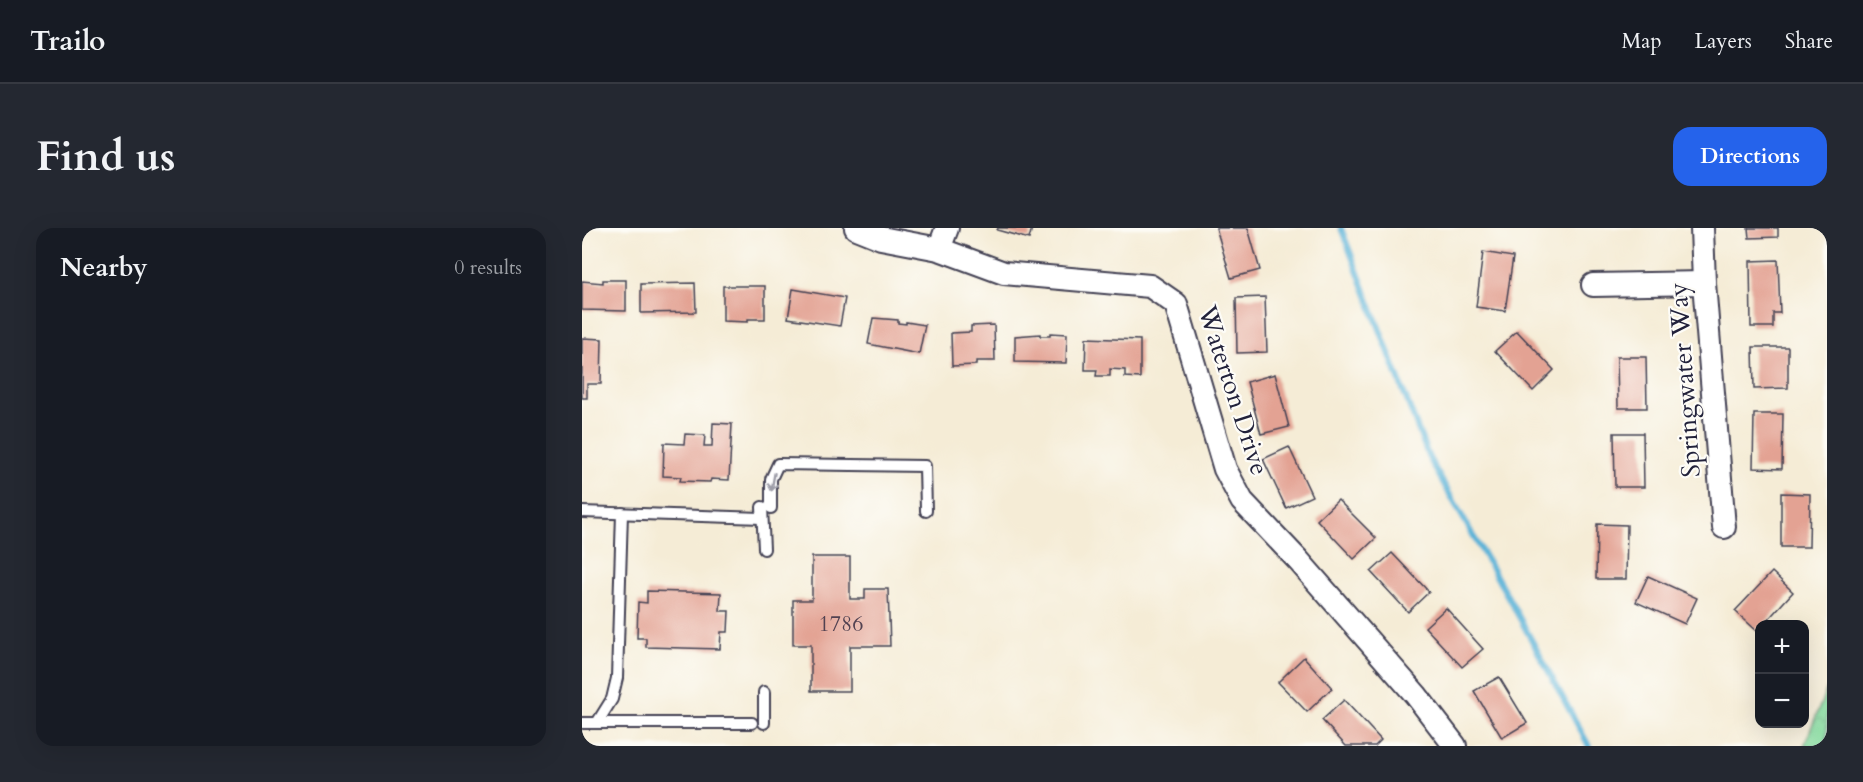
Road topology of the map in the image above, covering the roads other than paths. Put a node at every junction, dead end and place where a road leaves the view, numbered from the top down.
1 (856, 228) edge
2 (1702, 228) edge
3 (943, 238) edge
4 (1704, 283) junction
5 (1593, 285) dead end
6 (765, 511) junction
7 (926, 511) dead end
8 (582, 512) edge
9 (622, 513) junction
10 (1724, 527) dead end
11 (765, 549) dead end
12 (764, 692) dead end
13 (582, 723) edge
14 (597, 723) junction
15 (1455, 746) edge

1 - 3 street, Waterton Drive
2 - 4 street, Springwater Way
3 - 15 street, Waterton Drive
4 - 5 street
4 - 10 street, Springwater Way
7 -> 6 lane
6 - 9 lane
6 - 11 lane
8 - 9 lane
9 - 14 lane
12 - 14 lane
13 - 14 lane

